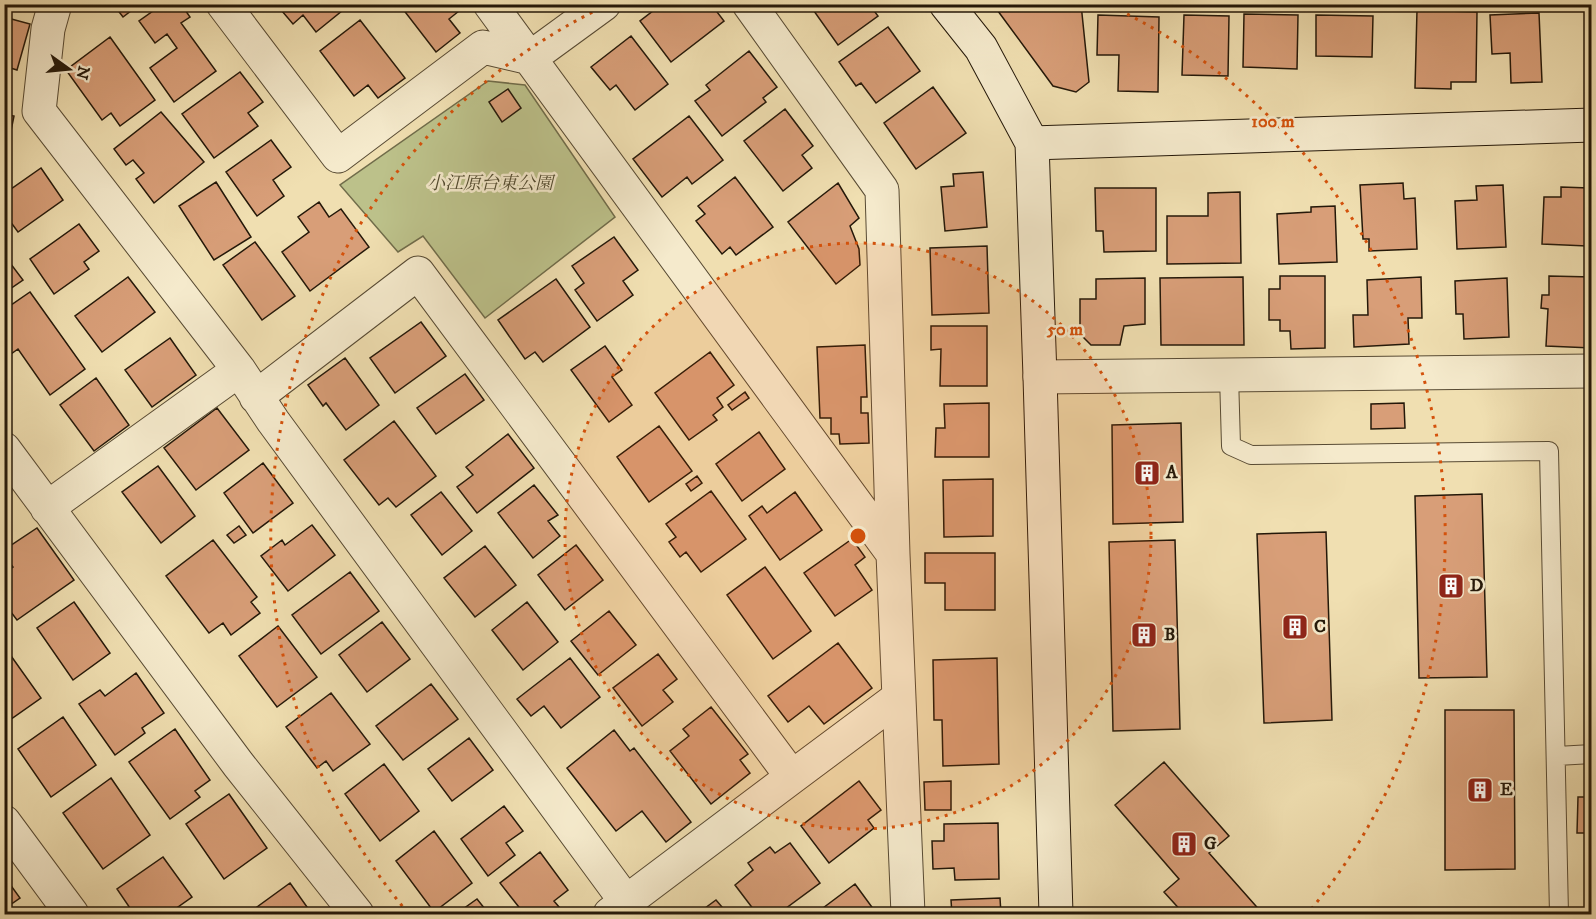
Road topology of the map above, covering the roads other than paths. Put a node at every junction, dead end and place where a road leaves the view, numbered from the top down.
1 (55, 4) edge
2 (224, 4) edge
3 (490, 4) edge
4 (604, 4) edge
5 (749, 4) edge
6 (946, 4) edge
7 (530, 58) junction
8 (1592, 125) edge
9 (1032, 143) junction
10 (1592, 371) edge
11 (1229, 375) junction
12 (1040, 377) junction
13 (247, 383) junction
14 (4, 449) edge
15 (47, 508) junction
16 (893, 554) junction
17 (898, 698) junction
18 (1592, 754) edge
19 (1557, 756) junction
20 (792, 777) junction
21 (4, 822) edge
22 (619, 909) edge
23 (72, 915) edge
24 (357, 915) edge
25 (908, 915) edge
26 (1056, 915) edge
27 (1559, 915) edge

1 - 13 street
2 - 7 street
3 - 7 street
4 - 7 street
5 - 16 street
6 - 9 street
7 - 16 street
8 - 9 street
9 - 12 street
10 - 11 street
11 - 12 street
11 - 19 lane
12 - 26 street
13 - 15 street
13 - 20 street
13 - 22 street
14 - 15 street
15 - 24 street
16 - 17 street
17 - 20 street
17 - 25 street
18 - 19 lane
19 - 27 lane
20 - 22 street
21 - 23 street

